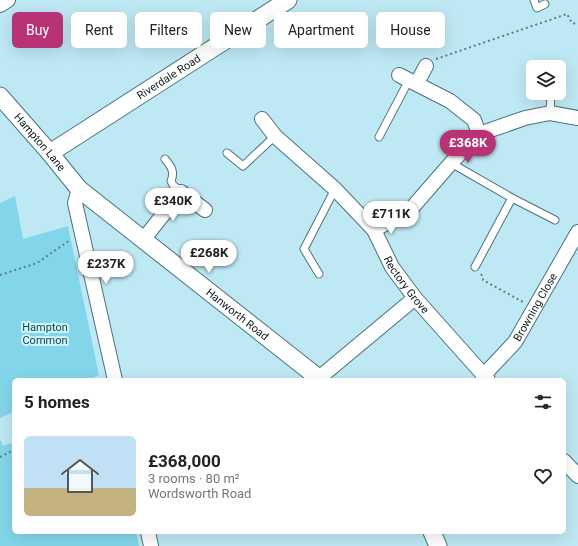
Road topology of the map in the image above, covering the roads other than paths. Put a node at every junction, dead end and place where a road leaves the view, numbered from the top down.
1 (8, 0) edge
2 (288, 0) edge
3 (534, 0) edge
4 (545, 4) dead end
5 (0, 5) edge
6 (426, 66) road end
7 (408, 79) junction
8 (0, 96) edge
9 (551, 100) edge
10 (550, 113) junction
11 (578, 118) edge
12 (262, 119) dead end
13 (479, 134) junction
14 (275, 136) junction
15 (379, 137) dead end
16 (50, 152) junction
17 (227, 153) dead end
18 (164, 159) dead end
19 (451, 162) junction
20 (79, 189) junction
21 (335, 189) junction
22 (181, 192) junction
23 (512, 198) junction
24 (205, 210) dead end
25 (555, 220) dead end
26 (374, 230) junction
27 (578, 232) edge
28 (143, 240) junction
29 (475, 266) road end
30 (318, 274) dead end
31 (415, 298) junction
32 (312, 375) edge
33 (115, 378) edge
34 (485, 378) edge
35 (566, 463) edge
36 (578, 476) edge
37 (148, 534) edge
38 (433, 534) edge
39 (151, 546) edge
40 (438, 546) edge

1 - 5 street
2 - 16 street, Riverdale Road
3 - 4 lane
6 - 7 street
7 - 13 street
7 - 15 lane
8 - 16 street, Hampton Lane
9 - 10 lane
10 - 11 street
10 - 13 street
12 - 14 street, Rectory Grove
13 - 19 street
14 - 17 lane
14 - 21 street, Rectory Grove
16 - 20 street, Hampton Lane
18 - 22 lane
19 - 23 lane
19 - 26 street
20 - 28 street, Hanworth Road
20 - 33 street
21 - 26 street, Rectory Grove
21 - 30 lane
22 - 24 street
22 - 28 street
23 - 25 lane
23 - 29 lane
26 - 31 street, Rectory Grove
27 - 34 street, Browning Close
28 - 32 street, Hanworth Road
31 - 32 street
31 - 34 street, Rectory Grove
35 - 36 street
37 - 39 street
38 - 40 street

